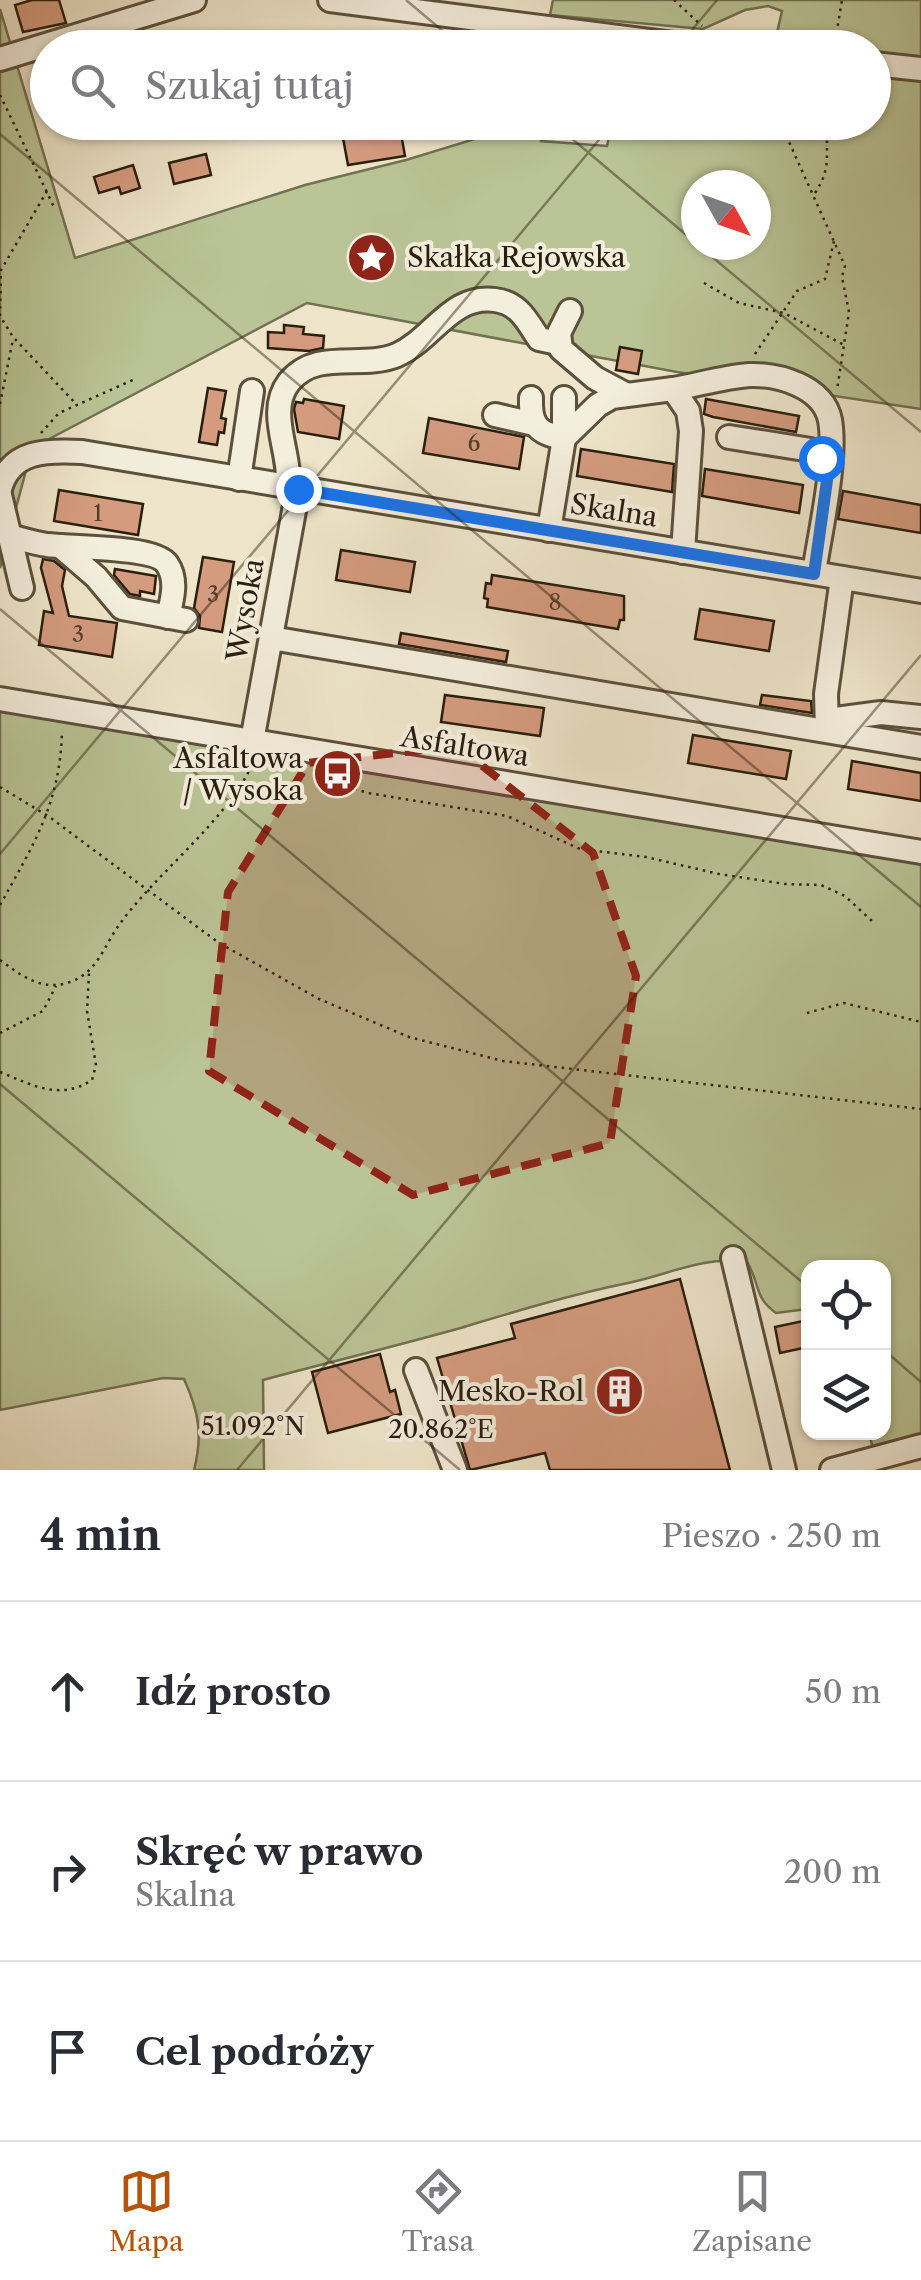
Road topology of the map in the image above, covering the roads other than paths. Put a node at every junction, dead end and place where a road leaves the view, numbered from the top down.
1 (194, 0) edge
2 (330, 0) edge
3 (95, 30) edge
4 (626, 30) edge
5 (30, 50) edge
6 (0, 59) edge
7 (891, 66) edge
8 (921, 69) edge
9 (570, 311) dead end
10 (558, 343) junction
11 (595, 378) junction
12 (673, 389) junction
13 (252, 391) dead end
14 (625, 394) junction
15 (531, 398) dead end
16 (564, 398) dead end
17 (598, 405) junction
18 (495, 415) dead end
19 (534, 424) junction
20 (729, 437) dead end
21 (564, 438) junction
22 (829, 466) junction
23 (240, 479) junction
24 (292, 488) junction
25 (0, 492) edge
26 (549, 530) junction
27 (9, 536) junction
28 (60, 546) junction
29 (102, 550) junction
30 (683, 552) junction
31 (814, 574) junction
32 (842, 578) junction
33 (98, 580) junction
34 (22, 588) dead end
35 (921, 591) edge
36 (271, 638) junction
37 (0, 699) edge
38 (921, 717) edge
39 (828, 725) junction
40 (921, 747) edge
41 (254, 749) junction
42 (921, 852) edge
43 (733, 1258) dead end
44 (416, 1370) dead end
45 (921, 1446) edge
46 (455, 1470) edge
47 (784, 1470) edge
48 (832, 1470) edge

1 - 3 street
2 - 4 street
5 - 6 street
7 - 8 street
9 - 10 street
10 - 11 street, Wysoka
10 - 24 street, Wysoka
11 - 14 street, Wysoka
11 - 17 street
12 - 14 street
12 - 22 street
12 - 30 street
13 - 23 street
14 - 17 street
15 - 19 street
16 - 21 street
17 - 21 street
18 - 19 street
19 - 21 street
20 - 22 street
21 - 26 street
22 - 31 street
23 - 24 street, Skalna
23 - 25 street, Skalna
24 - 26 street, Skalna
24 - 36 street, Wysoka
25 - 27 street
26 - 30 street, Skalna
27 - 28 street
27 - 34 street
28 - 29 street
28 - 33 street
29 - 33 street
29 - 33 street
30 - 31 street, Skalna
31 - 32 street, Skalna
32 - 35 street, Skalna
32 - 39 street
36 - 39 street
36 - 41 street, Wysoka
37 - 41 street, Asfaltowa
38 - 39 street
39 - 40 street
41 - 42 street, Asfaltowa
43 - 47 street
44 - 46 street
45 - 48 street

